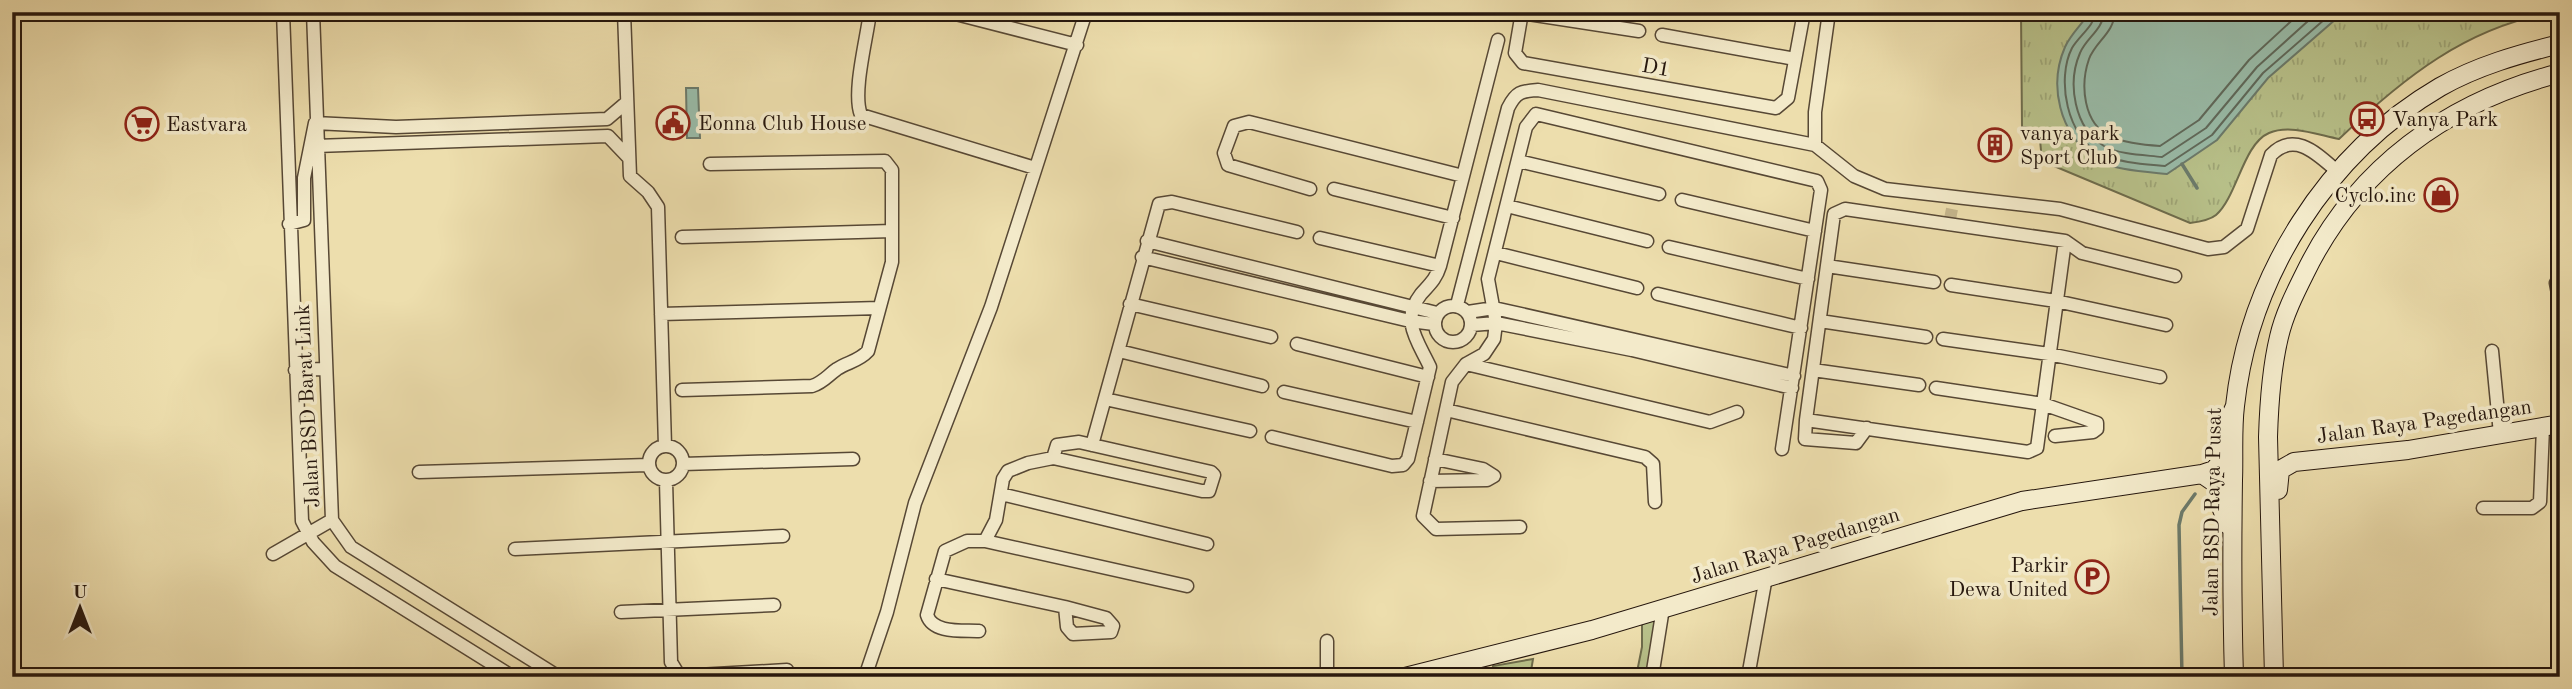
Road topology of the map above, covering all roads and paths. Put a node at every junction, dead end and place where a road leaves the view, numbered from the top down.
1 (283, 12) edge
2 (313, 12) edge
3 (624, 12) edge
4 (870, 12) edge
5 (948, 12) edge
6 (1086, 12) edge
7 (1522, 12) edge
8 (1804, 12) edge
9 (1829, 12) edge
10 (1639, 31) dead end
11 (1662, 35) dead end
12 (1498, 40) dead end
13 (2560, 44) edge
14 (1077, 45) junction
15 (1795, 59) junction
16 (2560, 73) edge
17 (627, 102) junction
18 (607, 119) junction
19 (315, 123) junction
20 (364, 123) junction
21 (608, 135) junction
22 (1815, 145) junction
23 (316, 146) junction
24 (363, 146) junction
25 (629, 158) junction
26 (1518, 161) junction
27 (710, 164) dead end
28 (1035, 168) junction
29 (2338, 172) junction
30 (1463, 176) junction
31 (1310, 189) dead end
32 (1334, 189) dead end
33 (1659, 194) dead end
34 (1682, 200) dead end
35 (1507, 206) junction
36 (1951, 213) junction
37 (1453, 218) junction
38 (289, 224) junction
39 (892, 231) junction
40 (1815, 231) junction
41 (1297, 232) dead end
42 (682, 237) dead end
43 (1320, 238) dead end
44 (1147, 240) junction
45 (1647, 241) dead end
46 (2065, 241) junction
47 (1669, 247) dead end
48 (1496, 253) junction
49 (1142, 257) junction
50 (1440, 266) junction
51 (1828, 266) junction
52 (2175, 276) dead end
53 (1808, 279) junction
54 (1934, 282) dead end
55 (2556, 283) dead end
56 (1951, 285) dead end
57 (1637, 288) dead end
58 (1658, 294) dead end
59 (2056, 301) junction
60 (1130, 304) junction
61 (2560, 305) edge
62 (879, 308) junction
63 (1494, 308) junction
64 (2256, 313) junction
65 (661, 314) junction
66 (1411, 314) junction
67 (1465, 314) junction
68 (1436, 318) junction
69 (1820, 321) junction
70 (1496, 323) junction
71 (2283, 324) junction
72 (2166, 326) dead end
73 (1801, 328) junction
74 (1271, 337) dead end
75 (1926, 337) dead end
76 (1943, 339) dead end
77 (1297, 344) dead end
78 (1119, 351) junction
79 (2492, 351) dead end
80 (2049, 354) junction
81 (1466, 364) junction
82 (324, 369) junction
83 (295, 370) junction
84 (1813, 370) junction
85 (1428, 377) junction
86 (2160, 377) dead end
87 (1793, 382) junction
88 (1919, 385) dead end
89 (1262, 386) dead end
90 (1936, 388) dead end
91 (682, 390) dead end
92 (1284, 391) dead end
93 (1105, 399) junction
94 (2269, 401) junction
95 (2043, 404) junction
96 (2235, 406) junction
97 (1446, 410) junction
98 (1737, 412) dead end
99 (1806, 420) junction
100 (1417, 422) junction
101 (2552, 425) edge
102 (1867, 428) junction
103 (1250, 431) dead end
104 (2500, 434) junction
105 (2055, 436) dead end
106 (1272, 437) dead end
107 (1092, 445) junction
108 (665, 446) junction
109 (1782, 449) dead end
110 (1053, 458) junction
111 (1435, 459) junction
112 (853, 460) dead end
113 (2294, 461) junction
114 (683, 464) junction
115 (648, 465) junction
116 (419, 472) dead end
117 (2202, 474) junction
118 (666, 481) junction
119 (1430, 481) junction
120 (1001, 495) junction
121 (1655, 502) dead end
122 (2483, 508) dead end
123 (332, 520) junction
124 (1520, 527) dead end
125 (2232, 533) junction
126 (309, 534) junction
127 (783, 536) dead end
128 (985, 541) junction
129 (667, 542) junction
130 (1207, 544) dead end
131 (2272, 546) junction
132 (515, 549) dead end
133 (273, 554) dead end
134 (1766, 577) junction
135 (936, 579) junction
136 (1187, 586) dead end
137 (774, 605) dead end
138 (1065, 607) dead end
139 (1663, 608) junction
140 (669, 610) junction
141 (621, 612) dead end
142 (979, 631) dead end
143 (1327, 641) dead end
144 (787, 670) dead end
145 (680, 676) edge
146 (513, 677) edge
147 (559, 677) edge
148 (865, 677) edge
149 (1327, 677) edge
150 (1405, 677) edge
151 (1653, 677) edge
152 (1748, 677) edge
153 (2234, 677) edge
154 (2274, 677) edge

1 - 38 street, Jalan BSD Barat Link
2 - 19 street, Jalan BSD Barat Link
3 - 17 street
4 - 28 street
5 - 14 street
6 - 14 street
7 - 10 street
7 - 15 street, D1
8 - 15 street
9 - 22 street
11 - 15 street
12 - 30 street
13 - 29 main road, Jalan BSD Raya Pusat
14 - 28 street
16 - 71 main road
17 - 18 street
17 - 25 street
18 - 20 street
18 - 21 street
19 - 20 street
19 - 23 street, Jalan BSD Barat Link
19 - 38 street
20 - 24 street
21 - 24 street
21 - 25 street
22 - 36 street
22 - 67 street
23 - 24 street
23 - 82 street, Jalan BSD Barat Link
25 - 65 street
26 - 33 street
26 - 35 street
26 - 40 street
27 - 39 street
28 - 148 street
29 - 36 street
29 - 64 main road, Jalan BSD Raya Pusat
30 - 31 street
30 - 37 street
32 - 37 street
34 - 40 street
35 - 45 street
35 - 48 street
36 - 46 street
36 - 51 street
37 - 50 street
38 - 83 street, Jalan BSD Barat Link
39 - 42 street
39 - 62 street
40 - 53 street
41 - 44 street
43 - 50 street
44 - 49 street
44 - 66 street
46 - 52 street
46 - 59 street
47 - 53 street
48 - 57 street
48 - 63 street
49 - 60 street
49 - 66 street
50 - 66 street
51 - 54 street
51 - 69 street
53 - 73 street
55 - 61 street
56 - 59 street
58 - 73 street
59 - 72 street
59 - 80 street
60 - 74 street
60 - 78 street
62 - 65 street
62 - 91 street
63 - 67 street
63 - 70 street
63 - 87 street
64 - 71 main road
64 - 96 main road, Jalan BSD Raya Pusat
65 - 108 street
66 - 68 street
66 - 85 street
67 - 68 street
67 - 68 street
67 - 70 street
69 - 75 street
69 - 84 street
70 - 81 street
70 - 87 street
71 - 94 main road
73 - 87 street
76 - 80 street
77 - 85 street
78 - 89 street
78 - 93 street
79 - 104 street
80 - 86 street
80 - 95 street
81 - 97 street
81 - 98 street
82 - 83 street
82 - 123 street, Jalan BSD Barat Link
83 - 126 street, Jalan BSD Barat Link
84 - 88 street
84 - 99 street
85 - 100 street
87 - 109 street
90 - 95 street
92 - 100 street
93 - 103 street
93 - 107 street
94 - 113 main road, Jalan Raya Pagedangan
94 - 131 main road
95 - 102 street
95 - 105 street
96 - 117 main road
96 - 125 main road, Jalan BSD Raya Pusat
97 - 111 street
97 - 121 street
99 - 102 street
99 - 102 street
100 - 106 street
101 - 104 main road, Jalan Raya Pagedangan
101 - 122 street
104 - 113 main road, Jalan Raya Pagedangan
107 - 110 street
107 - 110 street
108 - 114 street
108 - 115 street
110 - 120 street
111 - 119 street
111 - 119 street
112 - 114 street
113 - 131 main road, Jalan Raya Pagedangan
114 - 118 street
115 - 116 street
115 - 118 street
117 - 125 main road
117 - 134 main road, Jalan Raya Pagedangan
118 - 129 street
119 - 124 street
120 - 128 street
120 - 130 street
123 - 126 street
123 - 147 street, Jalan BSD Barat Link
125 - 153 main road, Jalan BSD Raya Pusat
126 - 133 street
126 - 146 street, Jalan BSD Barat Link
127 - 129 street
128 - 135 street
128 - 136 street
129 - 132 street
129 - 140 street
131 - 154 main road
134 - 139 main road, Jalan Raya Pagedangan
134 - 152 street
135 - 138 street
135 - 142 street
137 - 140 street
139 - 150 main road, Jalan Raya Pagedangan
139 - 151 street
140 - 141 street
140 - 145 street
143 - 149 street
144 - 145 street

